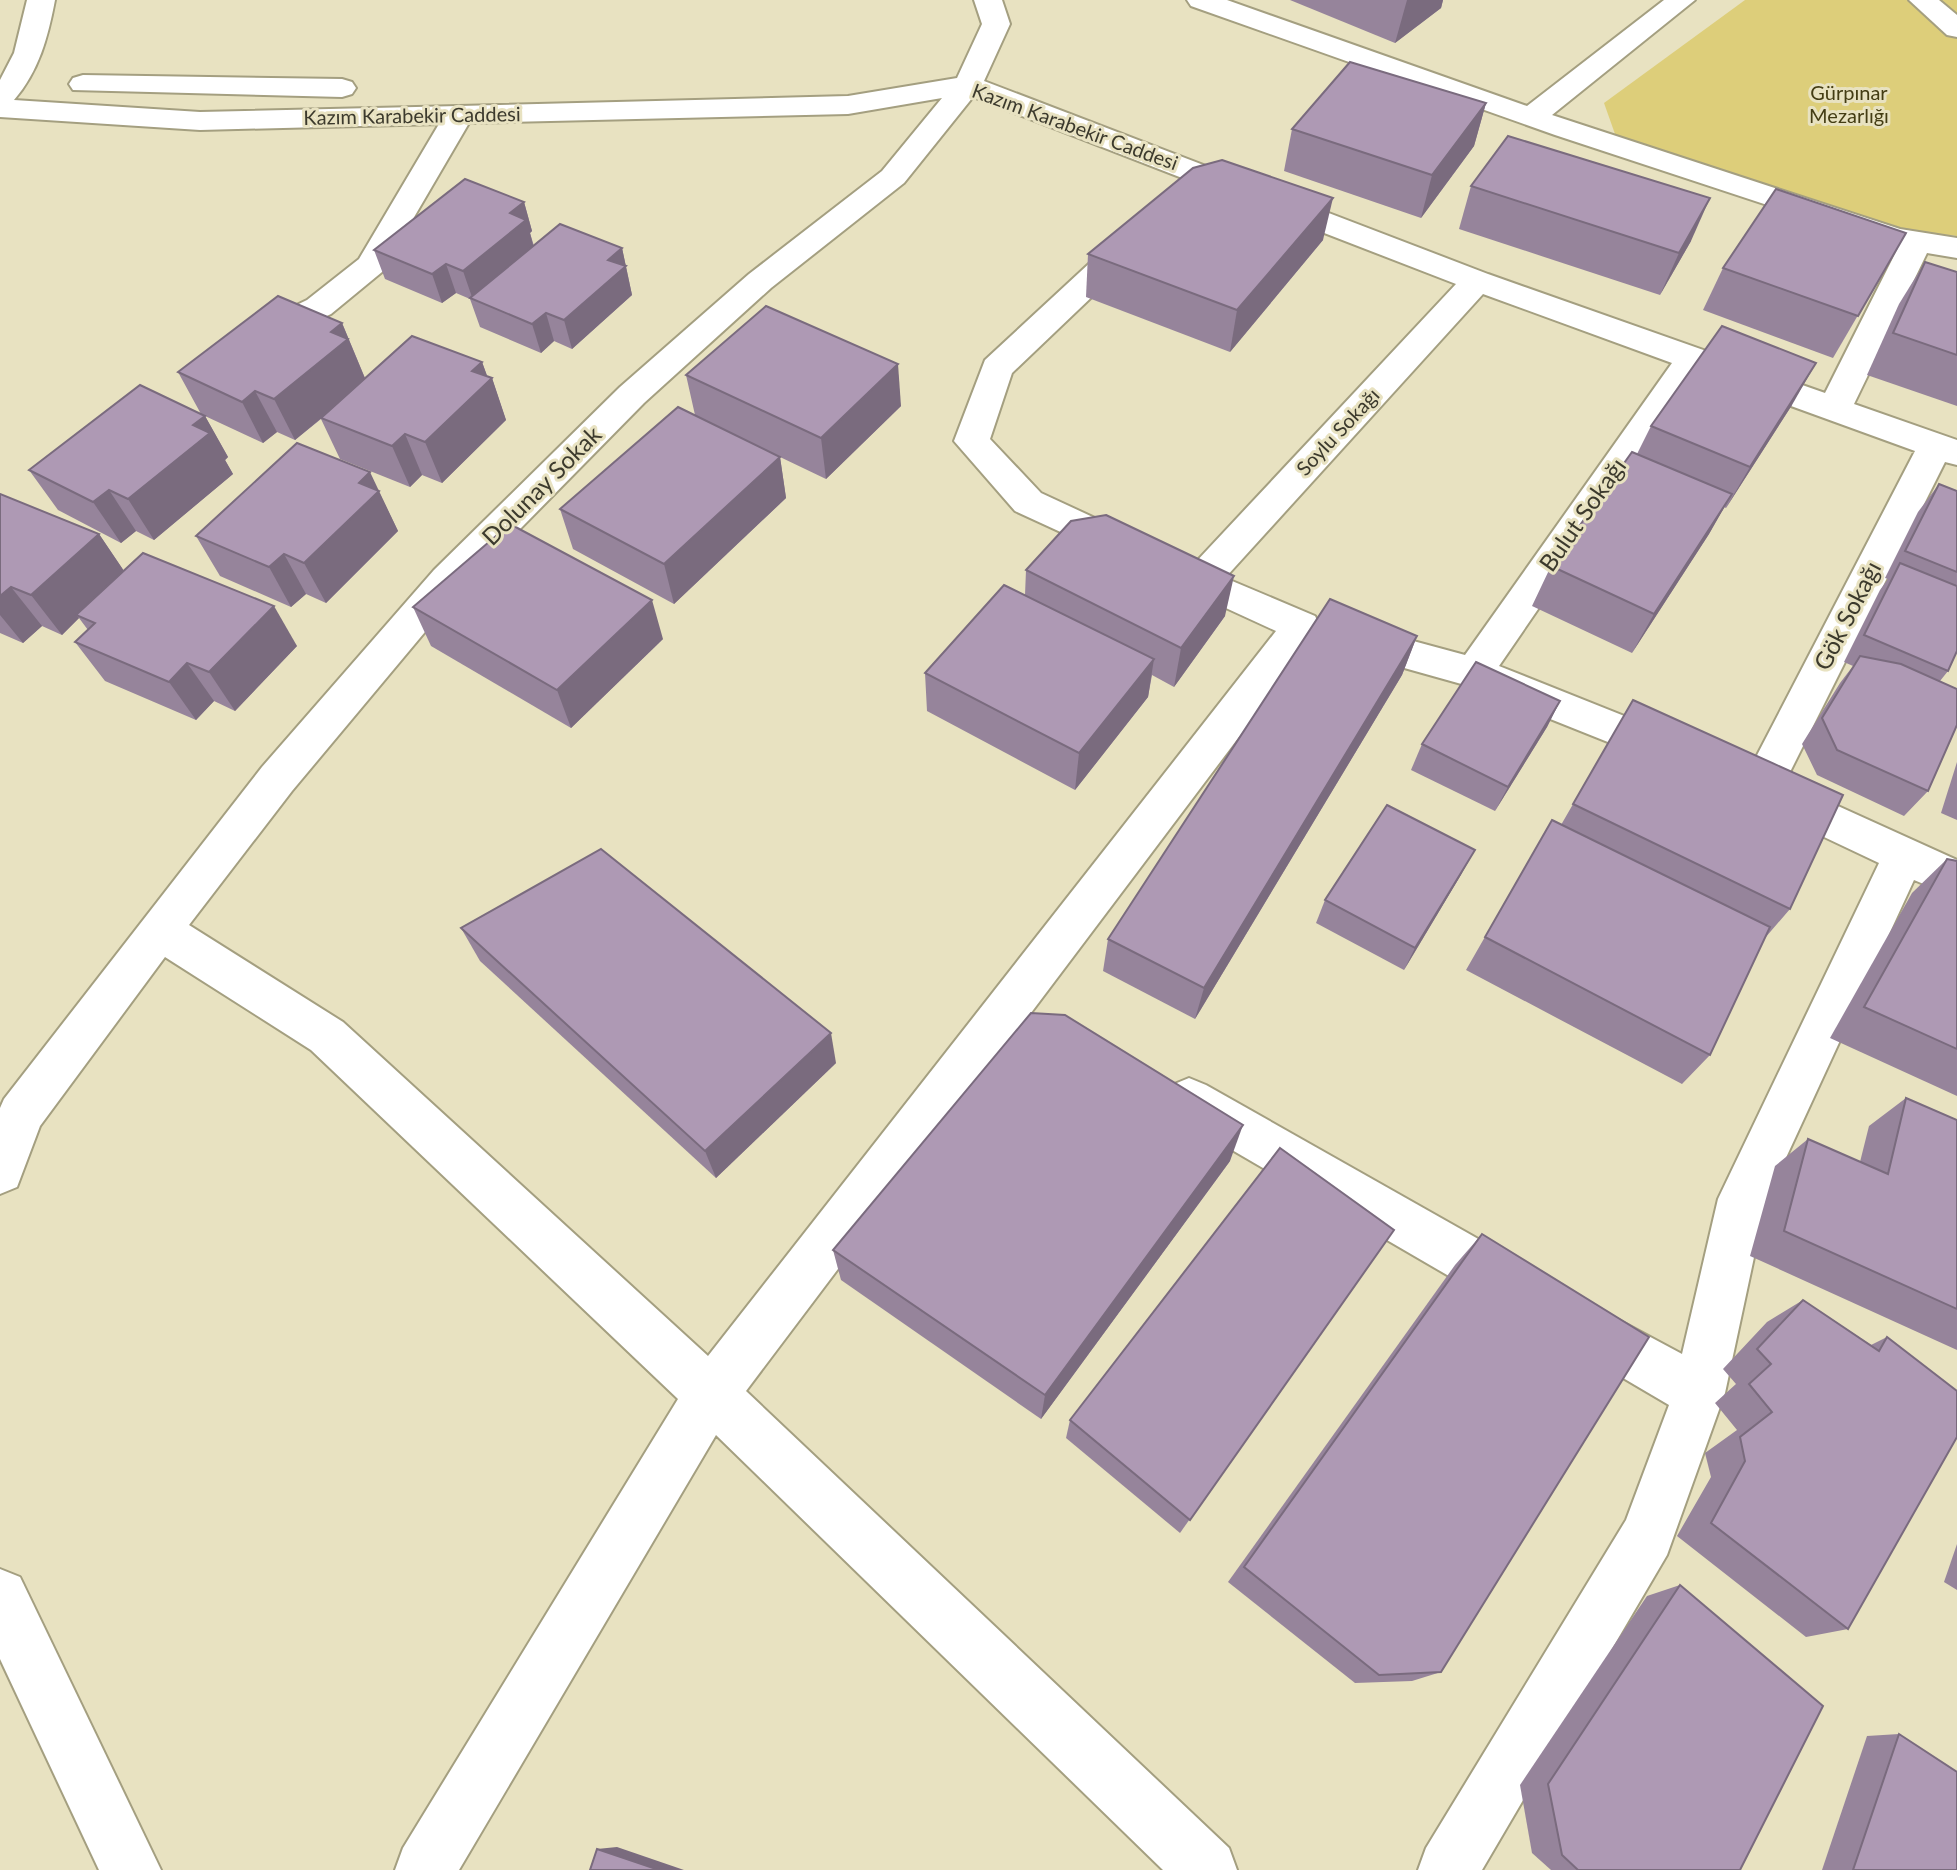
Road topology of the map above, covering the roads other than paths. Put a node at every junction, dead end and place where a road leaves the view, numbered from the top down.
1 (41, 0) edge
2 (988, 0) edge
3 (1201, 0) edge
4 (1681, 0) edge
5 (1923, 0) edge
6 (1957, 29) edge
7 (862, 76) dead end
8 (968, 85) junction
9 (5, 87) edge
10 (362, 88) dead end
11 (0, 108) edge
12 (459, 115) junction
13 (1531, 117) junction
14 (1203, 174) junction
15 (1916, 243) junction
16 (1957, 248) edge
17 (1477, 281) junction
18 (239, 347) edge
19 (1692, 359) junction
20 (1835, 408) junction
21 (1946, 448) edge
22 (1199, 582) junction
23 (1301, 626) junction
24 (1474, 672) junction
25 (1733, 777) junction
26 (1904, 855) junction
27 (1957, 880) edge
28 (160, 930) junction
29 (1148, 1077) edge
30 (0, 1171) edge
31 (1699, 1393) junction
32 (711, 1394) junction
33 (0, 1597) edge
34 (131, 1870) edge
35 (425, 1870) edge
36 (1207, 1870) edge
37 (1448, 1870) edge

1 - 9 street
2 - 8 street, Dolunay Sokak
3 - 13 street
4 - 13 street
5 - 6 street
7 - 8 street
8 - 12 street, Kazım Karabekir Caddesi
8 - 14 street, Kazım Karabekir Caddesi
8 - 28 street, Dolunay Sokak
9 - 10 street
11 - 12 street, Kazım Karabekir Caddesi
12 - 18 street
13 - 15 street
14 - 17 street, Kazım Karabekir Caddesi
14 - 22 street
15 - 16 street
15 - 20 street
17 - 19 street, Kazım Karabekir Caddesi
17 - 22 street, Soylu Sokağı
19 - 20 street, Kazım Karabekir Caddesi
19 - 24 street, Bulut Sokağı
20 - 21 street, Kazım Karabekir Caddesi
21 - 25 street, Gök Sokağı
22 - 23 street
23 - 24 street
23 - 32 street
24 - 25 street
25 - 26 street
26 - 27 street
26 - 31 street
28 - 30 street, Dolunay Sokak
28 - 32 street
29 - 31 street
31 - 37 street
32 - 35 street
32 - 36 street
33 - 34 street

